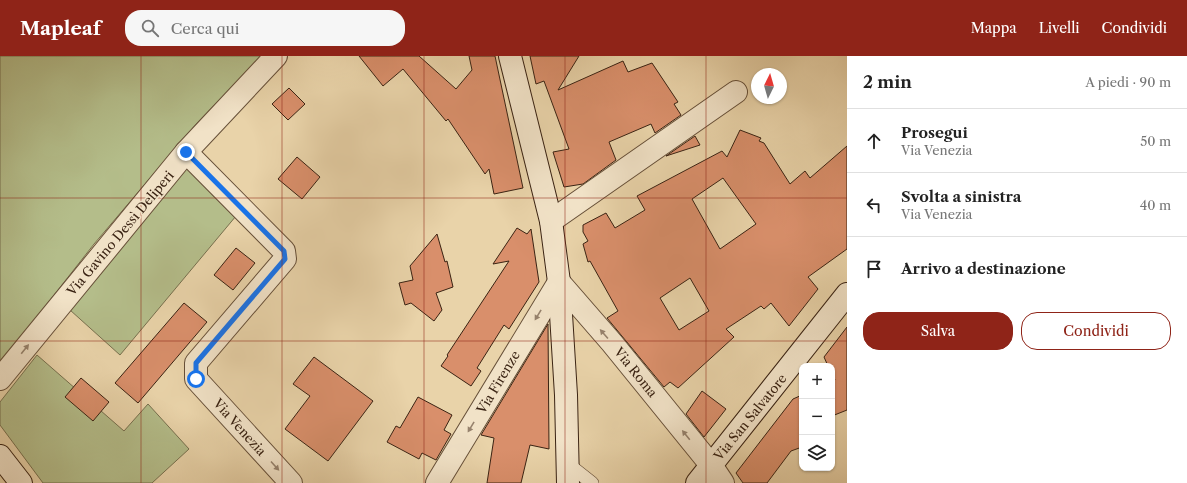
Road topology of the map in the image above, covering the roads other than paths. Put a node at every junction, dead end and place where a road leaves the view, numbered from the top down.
1 (276, 56) edge
2 (510, 56) edge
3 (736, 92) dead end
4 (186, 152) junction
5 (551, 221) junction
6 (559, 282) junction
7 (847, 294) edge
8 (0, 379) edge
9 (0, 456) edge
10 (711, 465) junction
11 (568, 474) edge
12 (22, 483) edge
13 (291, 483) edge
14 (437, 483) edge
15 (592, 483) edge
16 (698, 483) edge
17 (724, 483) edge

1 - 4 street, Via Gavino Dessì Deliperi
2 - 5 street
3 - 5 street
8 -> 4 street, Via Gavino Dessì Deliperi
4 -> 13 street, Via Venezia
5 - 6 street
10 -> 6 street, Via Roma
6 - 11 street
6 -> 14 street, Via Firenze
7 - 10 street, Via San Salvatore
9 - 12 street
10 - 16 street, Via San Salvatore
10 - 17 street, Via Roma
11 - 15 lane

